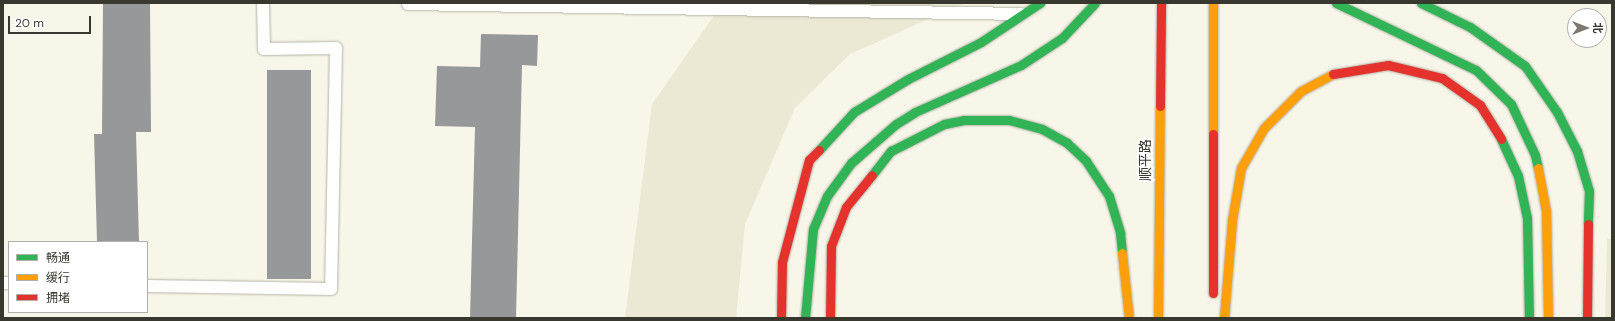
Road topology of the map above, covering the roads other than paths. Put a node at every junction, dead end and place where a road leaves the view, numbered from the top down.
1 (263, 3) edge
2 (1040, 3) edge
3 (1095, 3) edge
4 (1161, 3) edge
5 (1213, 3) edge
6 (1336, 3) edge
7 (1421, 3) edge
8 (408, 4) dead end
9 (1024, 14) junction
10 (148, 286) edge
11 (1213, 302) dead end
12 (781, 318) edge
13 (805, 318) edge
14 (830, 318) edge
15 (1129, 318) edge
16 (1158, 318) edge
17 (1224, 318) edge
18 (1529, 318) edge
19 (1548, 318) edge
20 (1587, 318) edge

1 - 10 lane
2 - 9 main road
3 - 13 main road
4 - 16 main road, 顺平路
5 - 11 main road
6 - 19 main road
7 - 20 main road
8 - 9 lane
9 - 12 main road
14 - 15 main road
17 - 18 main road

